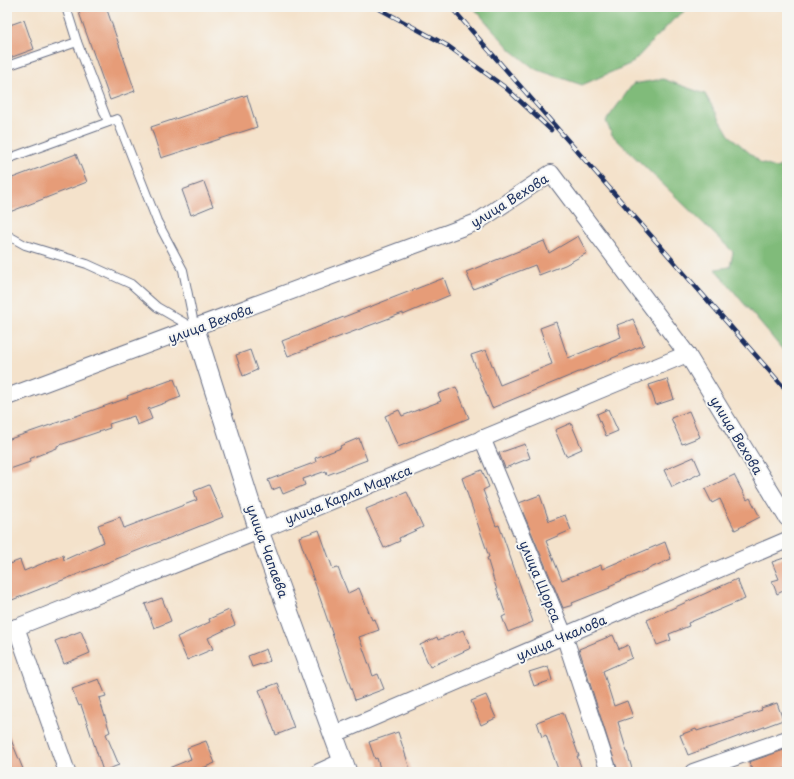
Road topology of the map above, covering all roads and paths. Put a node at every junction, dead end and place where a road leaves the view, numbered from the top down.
1 (66, 7) edge
2 (77, 42) junction
3 (7, 66) edge
4 (108, 122) junction
5 (7, 159) edge
6 (7, 236) edge
7 (195, 328) junction
8 (687, 354) junction
9 (7, 397) edge
10 (482, 438) junction
11 (787, 518) edge
12 (259, 531) junction
13 (787, 540) edge
14 (11, 629) edge
15 (564, 635) junction
16 (335, 734) junction
17 (787, 739) edge
18 (345, 767) edge
19 (67, 772) edge
20 (319, 772) edge
21 (609, 772) edge
22 (693, 772) edge

1 - 2 lane
2 - 3 lane
2 - 4 lane
4 - 5 lane
4 - 7 lane
6 - 7 lane
7 - 8 street, улица Вехова
7 - 9 street, улица Вехова
7 - 12 street, улица Чапаева
8 - 10 street, улица Карла Маркса
8 - 11 street, улица Вехова
10 - 12 street, улица Карла Маркса
10 - 15 street, улица Щорса
12 - 14 street, улица Карла Маркса
12 - 16 street, улица Чапаева
13 - 15 street, улица Чкалова
14 - 19 street
15 - 16 street, улица Чкалова
15 - 21 street, улица Щорса
16 - 18 street, улица Чапаева
17 - 22 street
18 - 20 street

